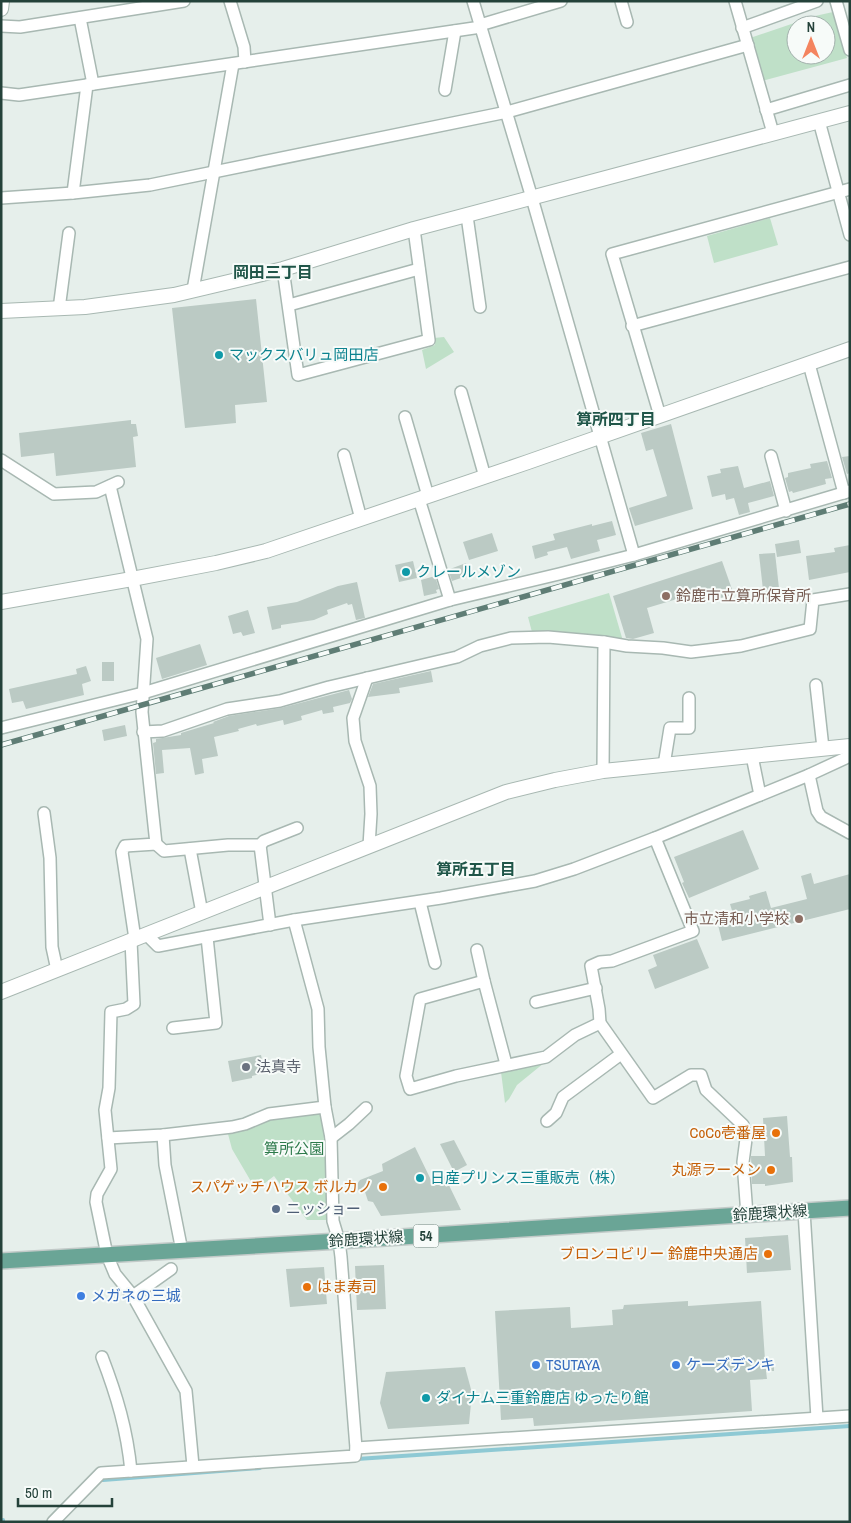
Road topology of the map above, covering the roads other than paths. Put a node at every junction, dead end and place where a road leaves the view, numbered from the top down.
1 (2, 1) edge
2 (184, 1) edge
3 (230, 1) edge
4 (473, 1) edge
5 (561, 1) edge
6 (621, 1) edge
7 (735, 1) edge
8 (817, 1) edge
9 (841, 6) edge
10 (1, 9) edge
11 (80, 18) junction
12 (628, 22) dead end
13 (1, 26) edge
14 (480, 26) junction
15 (742, 28) junction
16 (455, 31) junction
17 (748, 46) junction
18 (850, 50) edge
19 (239, 63) junction
20 (90, 84) junction
21 (850, 85) edge
22 (445, 90) dead end
23 (1, 93) edge
24 (766, 110) junction
25 (507, 112) junction
26 (850, 113) edge
27 (819, 121) junction
28 (773, 133) junction
29 (214, 172) junction
30 (850, 189) edge
31 (838, 192) junction
32 (73, 193) junction
33 (1, 198) edge
34 (532, 198) junction
35 (467, 216) junction
36 (414, 229) junction
37 (69, 233) dead end
38 (850, 235) edge
39 (850, 267) edge
40 (283, 269) junction
41 (419, 269) junction
42 (193, 290) junction
43 (289, 305) junction
44 (480, 307) dead end
45 (59, 309) junction
46 (1, 311) edge
47 (632, 326) junction
48 (850, 349) edge
49 (809, 364) junction
50 (461, 392) dead end
51 (660, 416) junction
52 (405, 417) dead end
53 (599, 438) junction
54 (344, 455) dead end
55 (771, 456) dead end
56 (1, 460) edge
57 (485, 477) junction
58 (847, 492) edge
59 (424, 497) junction
60 (786, 511) junction
61 (361, 519) junction
62 (634, 555) junction
63 (132, 579) junction
64 (850, 594) edge
65 (450, 600) junction
66 (1, 602) edge
67 (604, 642) junction
68 (367, 678) junction
69 (816, 685) dead end
70 (143, 693) junction
71 (689, 698) dead end
72 (1, 728) edge
73 (143, 732) junction
74 (850, 746) edge
75 (823, 748) junction
76 (752, 756) junction
77 (850, 756) edge
78 (664, 765) junction
79 (603, 771) junction
80 (809, 775) junction
81 (760, 795) junction
82 (44, 813) dead end
83 (297, 828) dead end
84 (850, 833) edge
85 (655, 838) junction
86 (156, 844) junction
87 (260, 845) junction
88 (369, 846) junction
89 (190, 849) junction
90 (265, 888) junction
91 (420, 902) junction
92 (202, 913) junction
93 (294, 920) junction
94 (270, 925) junction
95 (207, 937) junction
96 (138, 938) junction
97 (477, 950) dead end
98 (435, 963) dead end
99 (56, 970) junction
100 (484, 981) junction
101 (596, 988) junction
102 (1, 992) edge
103 (536, 1002) dead end
104 (600, 1022) junction
105 (173, 1028) dead end
106 (621, 1054) junction
107 (506, 1064) junction
108 (326, 1107) junction
109 (366, 1108) dead end
110 (547, 1120) dead end
111 (163, 1135) junction
112 (108, 1138) junction
113 (331, 1138) junction
114 (850, 1208) edge
115 (804, 1211) junction
116 (746, 1214) junction
117 (339, 1241) junction
118 (182, 1251) junction
119 (107, 1256) junction
120 (1, 1261) edge
121 (171, 1269) dead end
122 (134, 1296) junction
123 (102, 1357) dead end
124 (850, 1416) edge
125 (817, 1418) junction
126 (356, 1448) junction
127 (193, 1466) junction
128 (131, 1471) junction
129 (53, 1522) edge

1 - 10 street
2 - 11 street
3 - 19 street
4 - 14 street
5 - 14 street
6 - 12 street
7 - 15 street
8 - 15 street
9 - 18 street
11 - 13 street
11 - 20 street
14 - 16 street
14 - 25 street
15 - 17 street
16 - 19 street
16 - 22 street
17 - 24 street
17 - 25 street
19 - 20 street
19 - 29 street
20 - 23 street
20 - 32 street
21 - 24 street
24 - 28 street
25 - 29 street
25 - 34 street
26 - 27 street
27 - 28 street
27 - 31 street
28 - 34 street
29 - 32 street
29 - 42 street
30 - 31 street
31 - 38 street
31 - 47 street
32 - 33 street
34 - 35 street
34 - 53 street
35 - 36 street
35 - 44 street
36 - 40 street
36 - 41 street
37 - 45 street
39 - 47 street
40 - 42 street
40 - 43 street
41 - 43 street
41 - 43 street
42 - 45 street
45 - 46 street
47 - 51 street
48 - 49 street
49 - 51 street
49 - 58 street
50 - 57 street
51 - 53 street
52 - 59 street
53 - 57 street
53 - 62 street
54 - 61 street
55 - 60 street
56 - 63 street
57 - 59 street
58 - 60 street
59 - 61 street
59 - 65 street
60 - 62 street
61 - 63 street
62 - 65 street
63 - 66 street
63 - 70 street
64 - 67 street
65 - 70 street
67 - 68 street
67 - 79 street
68 - 73 street
68 - 88 street
69 - 75 street
70 - 72 street
70 - 73 street
71 - 78 street
73 - 86 street
74 - 75 street
75 - 76 street
76 - 78 street
76 - 81 street
77 - 80 street
78 - 79 street
79 - 88 street
80 - 81 street
80 - 84 street
81 - 85 street
82 - 99 street
83 - 87 street
85 - 91 street
85 - 101 street
86 - 89 street
86 - 96 street
87 - 89 street
87 - 90 street
88 - 90 street
89 - 92 street
90 - 92 street
90 - 94 street
91 - 93 street
91 - 98 street
92 - 96 street
93 - 94 street
93 - 108 street
94 - 95 street
95 - 96 street
95 - 105 street
96 - 99 street
96 - 112 street
97 - 100 street
99 - 102 street
100 - 107 street
100 - 107 street
101 - 103 street
101 - 104 street
104 - 106 street
104 - 107 street
106 - 110 street
106 - 116 street
108 - 111 street
108 - 113 street
109 - 113 street
111 - 112 street
111 - 118 street
112 - 119 street
113 - 117 street
114 - 115 main road, 鈴鹿環状線 / 54
115 - 116 main road, 鈴鹿環状線 / 54
115 - 125 street
116 - 117 main road, 鈴鹿環状線 / 54
117 - 118 main road, 鈴鹿環状線 / 54
117 - 126 street
118 - 119 main road, 鈴鹿環状線 / 54
119 - 120 main road, 鈴鹿環状線 / 54
119 - 122 street
121 - 122 street
122 - 127 street
123 - 128 street
124 - 125 street
125 - 126 street
126 - 127 street
127 - 128 street
128 - 129 street

